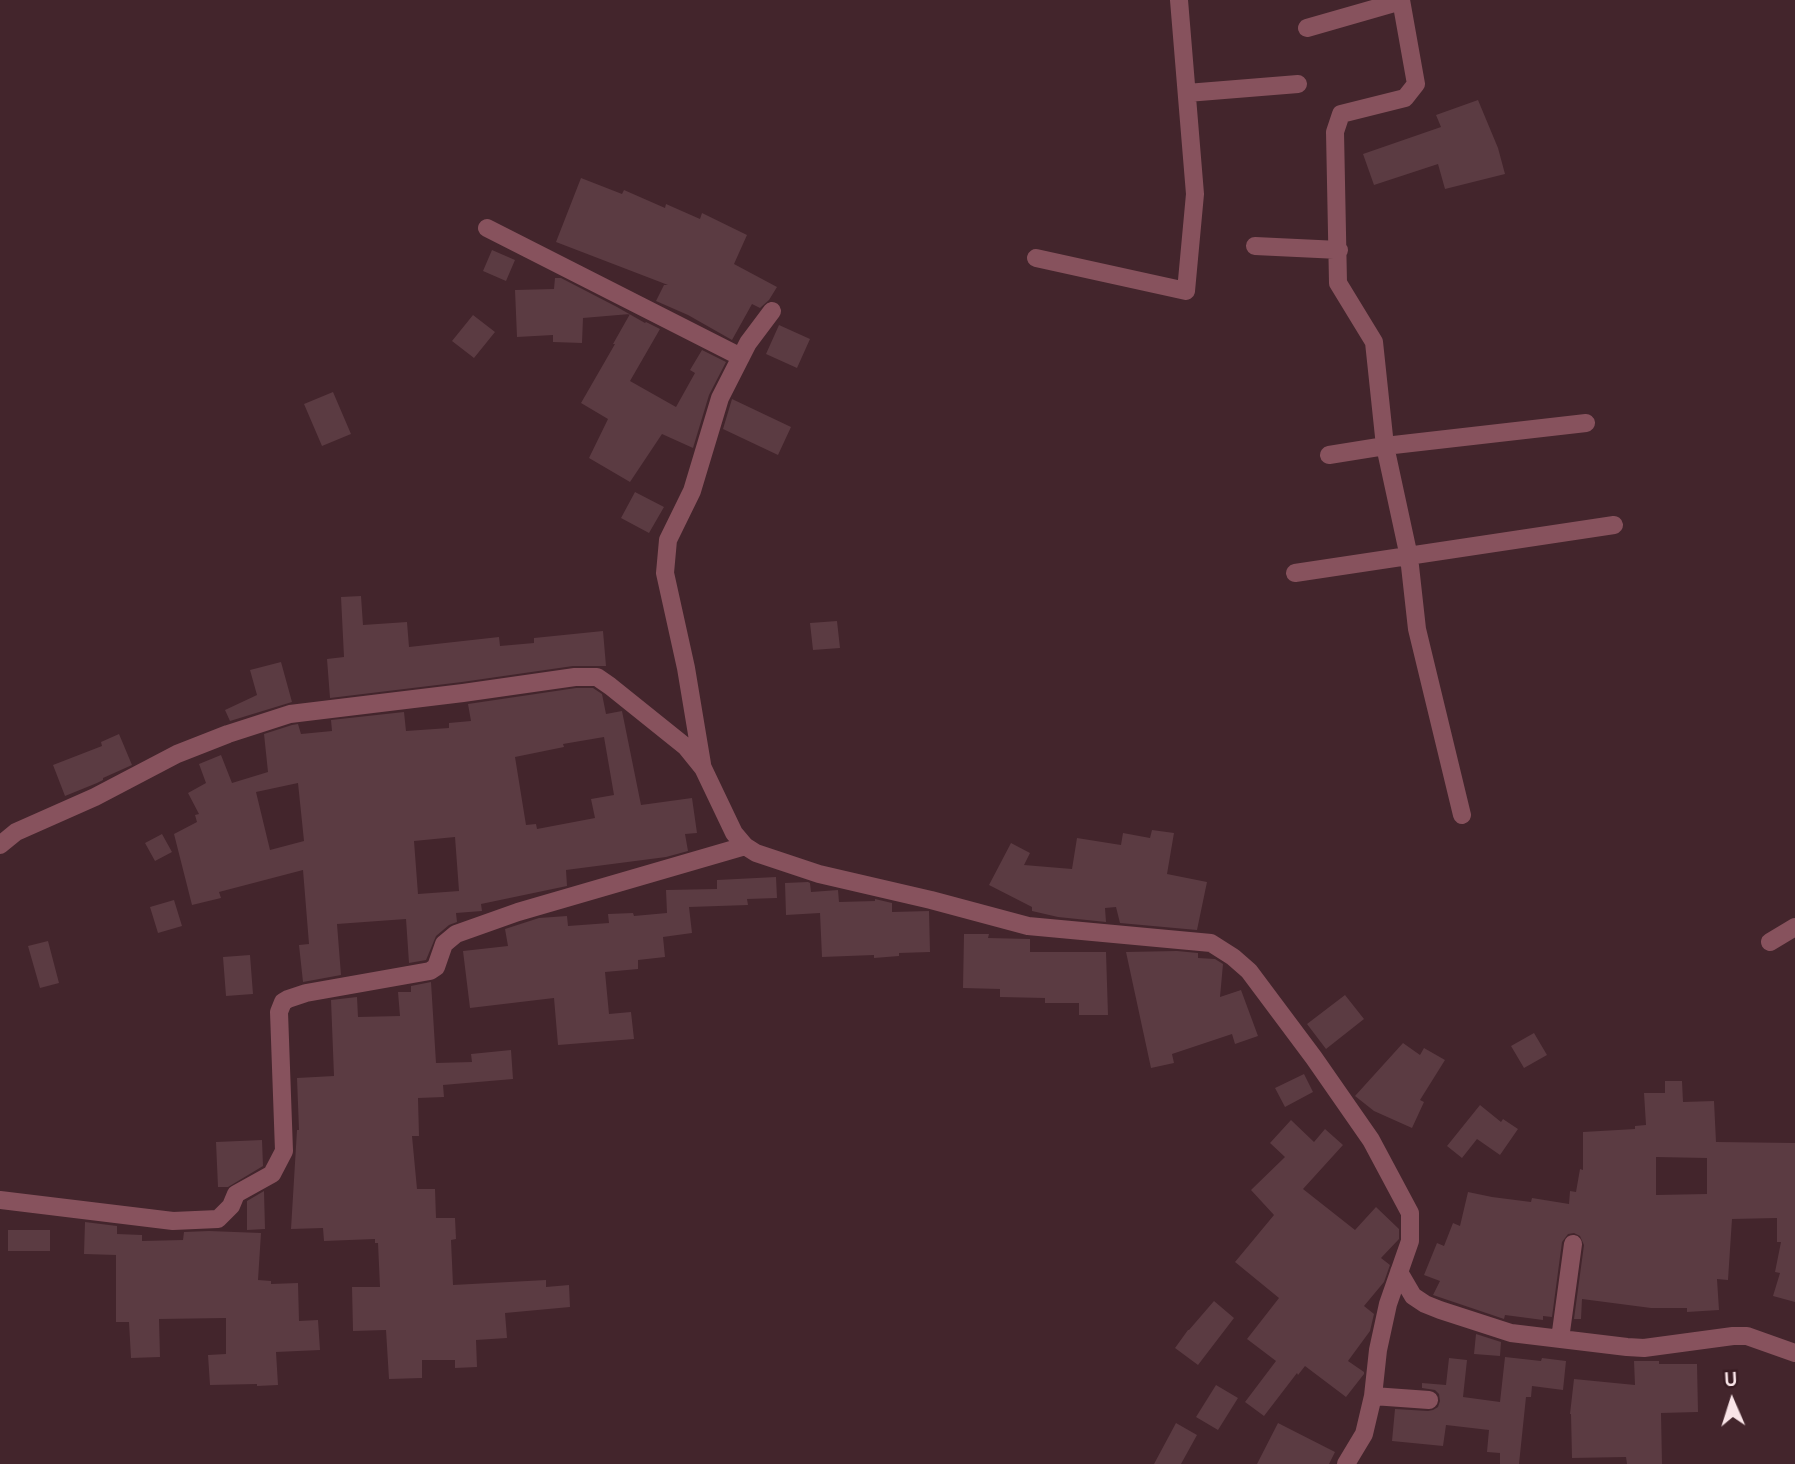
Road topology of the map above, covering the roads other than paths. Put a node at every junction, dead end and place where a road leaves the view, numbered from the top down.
1 (1179, 0) edge
2 (1401, 0) edge
3 (1307, 28) dead end
4 (1298, 84) dead end
5 (1187, 93) junction
6 (487, 228) dead end
7 (1255, 246) dead end
8 (1339, 250) junction
9 (1036, 258) dead end
10 (772, 312) dead end
11 (741, 356) junction
12 (1586, 423) dead end
13 (1385, 446) junction
14 (1329, 455) dead end
15 (1614, 525) dead end
16 (1409, 556) junction
17 (1295, 573) dead end
18 (703, 768) junction
19 (1462, 816) dead end
20 (0, 845) edge
21 (745, 846) junction
22 (1795, 927) edge
23 (1770, 942) dead end
24 (0, 1200) edge
25 (1573, 1244) dead end
26 (1399, 1272) junction
27 (1560, 1339) junction
28 (1795, 1353) edge
29 (1373, 1396) junction
30 (1429, 1400) dead end
31 (1346, 1464) edge

1 - 5 street
2 - 3 street
2 - 8 street
4 - 5 street
5 - 9 street
6 - 11 street
7 - 8 street
8 - 13 street
10 - 11 street
11 - 18 street
12 - 13 street
13 - 14 street
13 - 16 street
15 - 16 street
16 - 17 street
16 - 19 street
18 - 20 street
18 - 21 street
21 - 24 street
21 - 26 street
22 - 23 street
25 - 27 street
26 - 27 street
26 - 29 street
27 - 28 street
29 - 30 street
29 - 31 street

